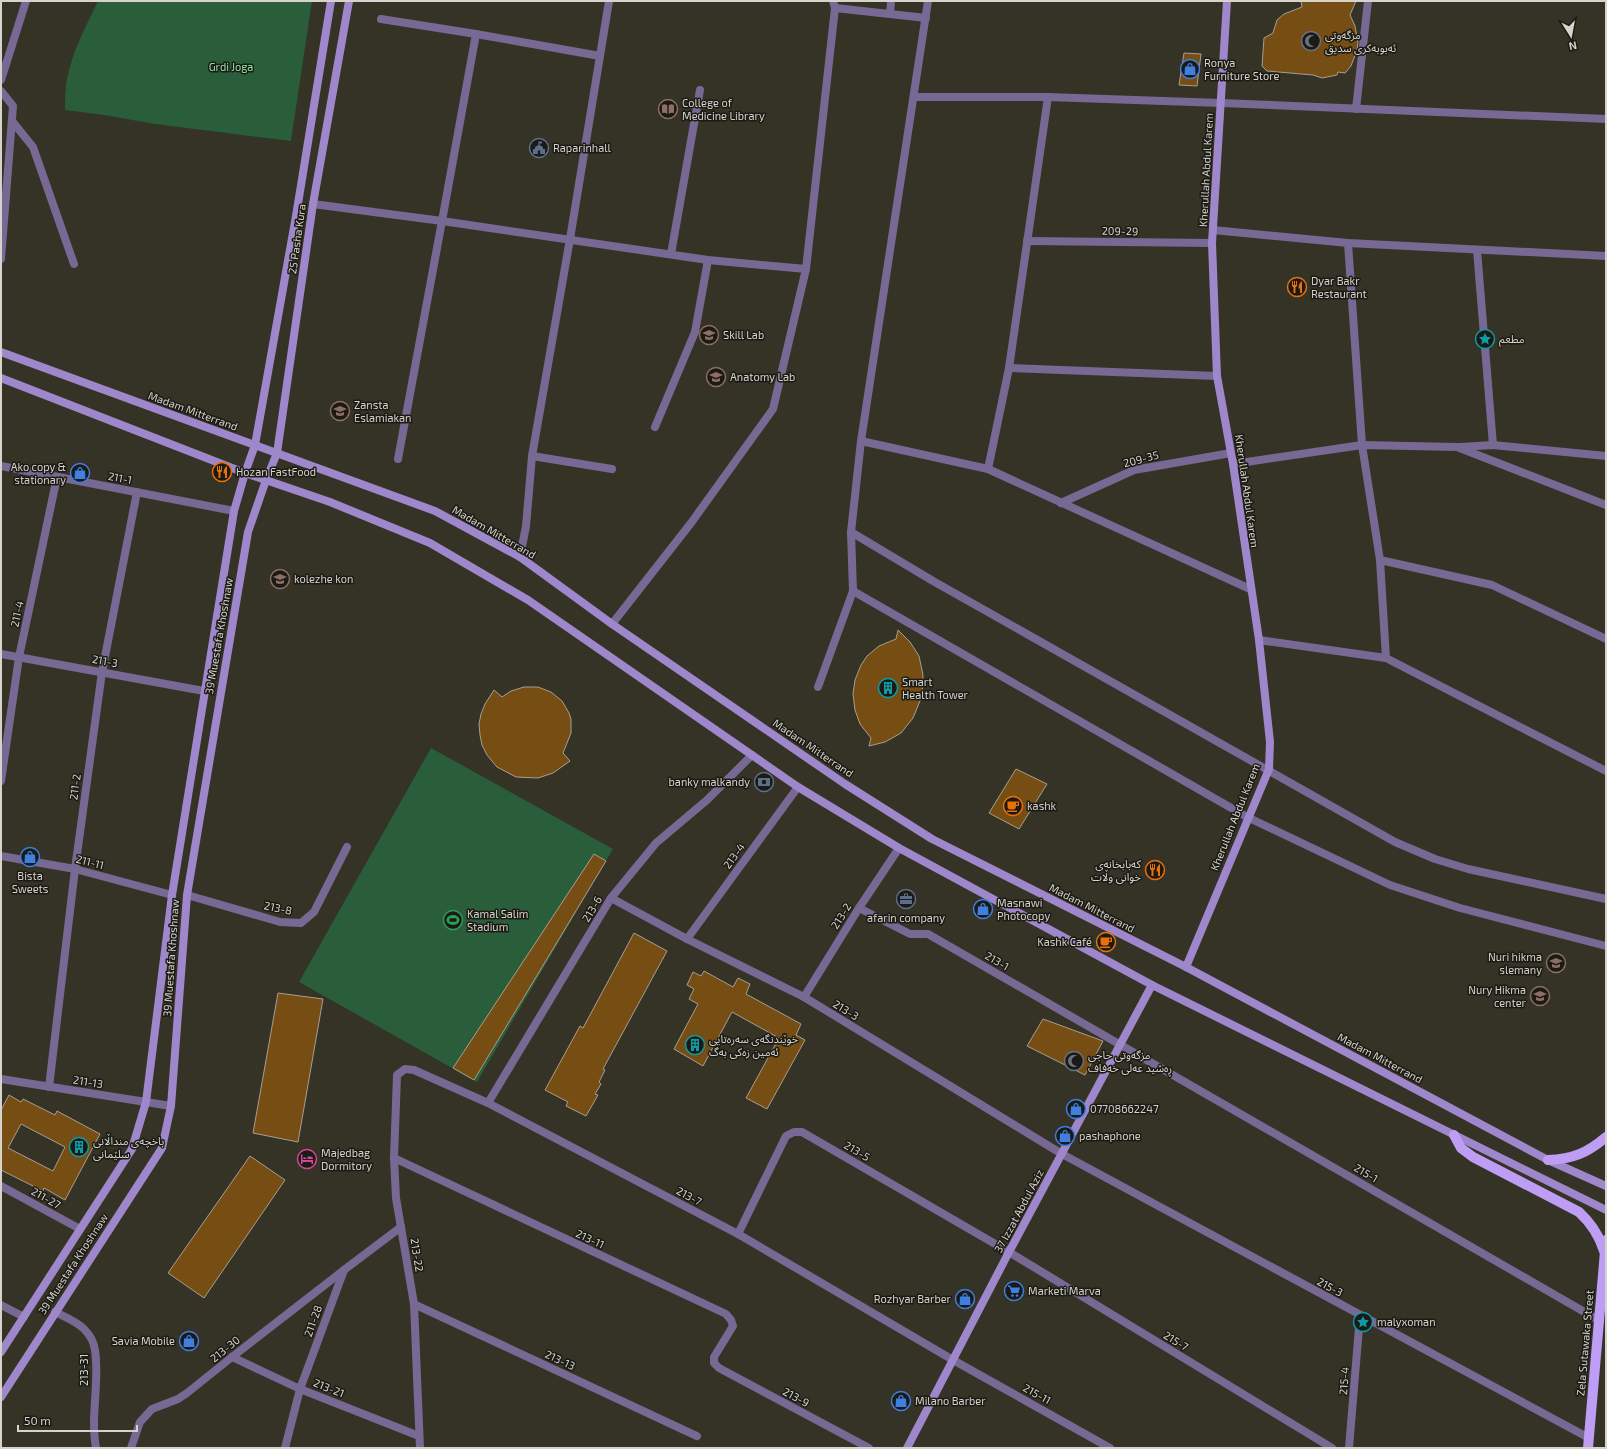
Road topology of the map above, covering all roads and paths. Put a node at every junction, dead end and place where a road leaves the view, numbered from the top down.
1 (26, 1) edge
2 (331, 1) edge
3 (349, 1) edge
4 (608, 1) edge
5 (891, 1) edge
6 (928, 1) edge
7 (1227, 1) edge
8 (1368, 1) edge
9 (834, 4) edge
10 (890, 14) junction
11 (926, 18) junction
12 (381, 19) dead end
13 (476, 34) junction
14 (600, 56) junction
15 (1, 80) edge
16 (700, 90) dead end
17 (1, 91) edge
18 (914, 97) junction
19 (1048, 97) junction
20 (1221, 103) junction
21 (1356, 108) junction
22 (1606, 119) edge
23 (12, 121) junction
24 (313, 204) junction
25 (442, 221) junction
26 (1213, 230) junction
27 (570, 239) junction
28 (1027, 241) junction
29 (1212, 243) junction
30 (1348, 243) junction
31 (1477, 250) junction
32 (671, 254) junction
33 (1606, 256) edge
34 (1, 259) edge
35 (708, 260) junction
36 (74, 264) dead end
37 (806, 269) junction
38 (1, 352) edge
39 (1009, 368) junction
40 (1217, 376) junction
41 (1, 378) edge
42 (655, 428) dead end
43 (861, 441) junction
44 (255, 445) junction
45 (1362, 445) junction
46 (1493, 445) junction
47 (1457, 447) junction
48 (277, 453) junction
49 (1231, 453) junction
50 (532, 456) junction
51 (1606, 456) edge
52 (398, 459) dead end
53 (1233, 464) junction
54 (1, 466) edge
55 (612, 469) dead end
56 (988, 469) junction
57 (245, 472) junction
58 (57, 477) junction
59 (266, 480) junction
60 (137, 492) junction
61 (1061, 502) junction
62 (1606, 505) edge
63 (234, 511) junction
64 (851, 532) junction
65 (520, 557) junction
66 (1380, 560) junction
67 (1250, 590) junction
68 (853, 591) junction
69 (612, 624) junction
70 (1606, 639) edge
71 (1259, 640) junction
72 (1, 654) edge
73 (19, 657) junction
74 (1386, 658) junction
75 (102, 672) junction
76 (818, 687) dead end
77 (204, 691) junction
78 (752, 755) junction
79 (1269, 769) junction
80 (1606, 771) edge
81 (1, 781) edge
82 (798, 787) junction
83 (1247, 817) junction
84 (347, 847) dead end
85 (899, 848) junction
86 (1, 856) edge
87 (74, 869) junction
88 (172, 895) junction
89 (187, 895) junction
90 (611, 898) junction
91 (1606, 899) edge
92 (859, 908) junction
93 (687, 939) junction
94 (1606, 946) edge
95 (1186, 967) junction
96 (1152, 985) junction
97 (804, 997) junction
98 (1120, 1044) junction
99 (405, 1069) joint
100 (1, 1079) edge
101 (49, 1087) junction
102 (146, 1102) junction
103 (488, 1103) junction
104 (171, 1106) junction
105 (1454, 1135) junction
106 (1606, 1137) edge
107 (1062, 1154) junction
108 (394, 1158) junction
109 (1548, 1160) junction
110 (1, 1186) edge
111 (1606, 1186) edge
112 (1606, 1210) edge
113 (402, 1227) junction
114 (80, 1230) junction
115 (738, 1234) junction
116 (1606, 1240) edge
117 (1009, 1252) junction
118 (1604, 1252) junction
119 (344, 1270) junction
120 (414, 1304) junction
121 (1, 1305) edge
122 (55, 1312) junction
123 (1360, 1315) junction
124 (24, 1317) junction
125 (1600, 1321) junction
126 (1, 1352) edge
127 (232, 1357) junction
128 (953, 1360) junction
129 (714, 1363) joint
130 (300, 1389) junction
131 (1, 1397) edge
132 (419, 1436) junction
133 (697, 1436) dead end
134 (1589, 1443) edge
135 (96, 1448) edge
136 (131, 1448) edge
137 (286, 1448) edge
138 (420, 1448) edge
139 (869, 1448) edge
140 (907, 1448) edge
141 (1110, 1448) edge
142 (1332, 1448) edge
143 (1349, 1448) edge

1 - 15 street
2 - 44 main road, 25 Pasha Kura
3 - 24 main road, 25 Pasha Kura
4 - 14 street
5 - 10 street
6 - 11 street
7 - 20 main road, Kherullah Abdul Karem
8 - 21 street
9 - 10 street
9 - 37 street
10 - 11 street
11 - 18 street
12 - 13 street
13 - 14 street
13 - 25 street
14 - 27 street
16 - 32 street
17 - 23 street
18 - 19 street
18 - 43 street
19 - 20 street
19 - 28 street
20 - 21 street
20 - 26 main road, Kherullah Abdul Karem
21 - 22 street
23 - 34 street
23 - 36 street
24 - 25 street
24 - 48 main road, 25 Pasha Kura
25 - 27 street
25 - 52 street
26 - 29 main road, Kherullah Abdul Karem
26 - 30 street
27 - 32 street
27 - 50 street
28 - 29 street, 209-29
28 - 39 street
29 - 40 main road, Kherullah Abdul Karem
30 - 31 street
30 - 45 street
31 - 33 street
31 - 46 street
32 - 35 street
35 - 37 street
35 - 42 street
37 - 69 street
38 - 44 main road, Madam Mitterrand
39 - 40 street
39 - 56 street
40 - 49 main road, Kherullah Abdul Karem
41 - 57 main road
43 - 56 street
43 - 64 street
44 - 48 main road, Madam Mitterrand
44 - 57 main road, 25 Pasha Kura
45 - 47 street
45 - 53 street
45 - 66 street
46 - 47 street
46 - 51 street
47 - 62 street
48 - 59 main road, 25 Pasha Kura
48 - 65 main road, Madam Mitterrand
49 - 53 main road, Kherullah Abdul Karem
49 - 61 street, 209-35
50 - 55 street
50 - 65 street
53 - 67 main road, Kherullah Abdul Karem
54 - 58 street, 211-1
56 - 61 street
57 - 59 main road
57 - 63 main road, 39 Muestafa Khoshnaw
58 - 60 street, 211-1
58 - 73 street, 211-4
59 - 78 main road
59 - 89 main road, 39 Muestafa Khoshnaw
60 - 63 street, 211-1
60 - 75 street, 211-2
61 - 67 street
63 - 77 main road, 39 Muestafa Khoshnaw
64 - 68 street
64 - 79 street
65 - 69 main road, Madam Mitterrand
66 - 70 street
66 - 74 street
67 - 71 main road, Kherullah Abdul Karem
68 - 76 street
68 - 83 street
69 - 95 main road, Madam Mitterrand
71 - 74 street
71 - 79 main road, Kherullah Abdul Karem
72 - 73 street, 211-3
73 - 75 street, 211-3
73 - 81 street, 211-4
74 - 80 street
75 - 77 street, 211-3
75 - 87 street, 211-2
77 - 88 main road, 39 Muestafa Khoshnaw
78 - 82 main road
78 - 90 street, 213-6
79 - 83 main road, Kherullah Abdul Karem
79 - 91 street
82 - 85 main road
82 - 93 street, 213-4
83 - 94 street
83 - 95 main road, Kherullah Abdul Karem
84 - 89 street, 213-8
85 - 92 street, 213-2
85 - 96 main road
86 - 87 street, 211-11
87 - 88 street, 211-11
87 - 101 street, 211-2
88 - 102 main road, 39 Muestafa Khoshnaw
89 - 104 main road, 39 Muestafa Khoshnaw
90 - 93 street, 213-3
90 - 103 street, 213-6
92 - 97 street, 213-2
92 - 98 street, 213-1
93 - 97 street, 213-3
95 - 109 main road, Madam Mitterrand
96 - 98 main road, 37 Izzat Abdul Aziz
96 - 105 main road
97 - 107 street, 213-3
98 - 107 main road, 37 Izzat Abdul Aziz
98 - 125 street, 215-1
99 - 103 street, 213-7
99 - 108 street, 213-22
100 - 101 street, 211-13
101 - 102 street, 211-13
102 - 104 street, 211-13
102 - 114 main road, 39 Muestafa Khoshnaw
103 - 115 street, 213-7
104 - 122 main road, 39 Muestafa Khoshnaw
105 - 112 main road
105 - 118 main road
106 - 109 main road
107 - 117 main road, 37 Izzat Abdul Aziz
107 - 123 street, 215-3
108 - 113 street, 213-22
108 - 129 street, 213-11
109 - 111 main road, Madam Mitterrand
110 - 114 street, 211-27
113 - 119 street
113 - 120 street, 213-22
114 - 124 main road, 39 Muestafa Khoshnaw
115 - 117 street, 213-5
115 - 128 street, 213-7
116 - 118 main road, Zela Sutawaka Street
117 - 128 main road, 37 Izzat Abdul Aziz
117 - 142 street, 215-7
118 - 125 main road, Zela Sutawaka Street
119 - 127 street, 213-30
119 - 130 street, 211-28
120 - 132 street, 213-22
120 - 133 street, 213-13
121 - 124 street
122 - 131 main road, 39 Muestafa Khoshnaw
122 - 135 street, 213-31
123 - 134 street, 215-3
123 - 143 street, 215-4
124 - 126 main road, 39 Muestafa Khoshnaw
125 - 134 main road, Zela Sutawaka Street
127 - 130 street, 213-21
127 - 136 street, 213-30
128 - 140 main road, 37 Izzat Abdul Aziz
128 - 141 street, 215-11
129 - 139 street, 213-9
130 - 132 street, 213-21
130 - 137 street, 211-28
132 - 138 street, 213-22

